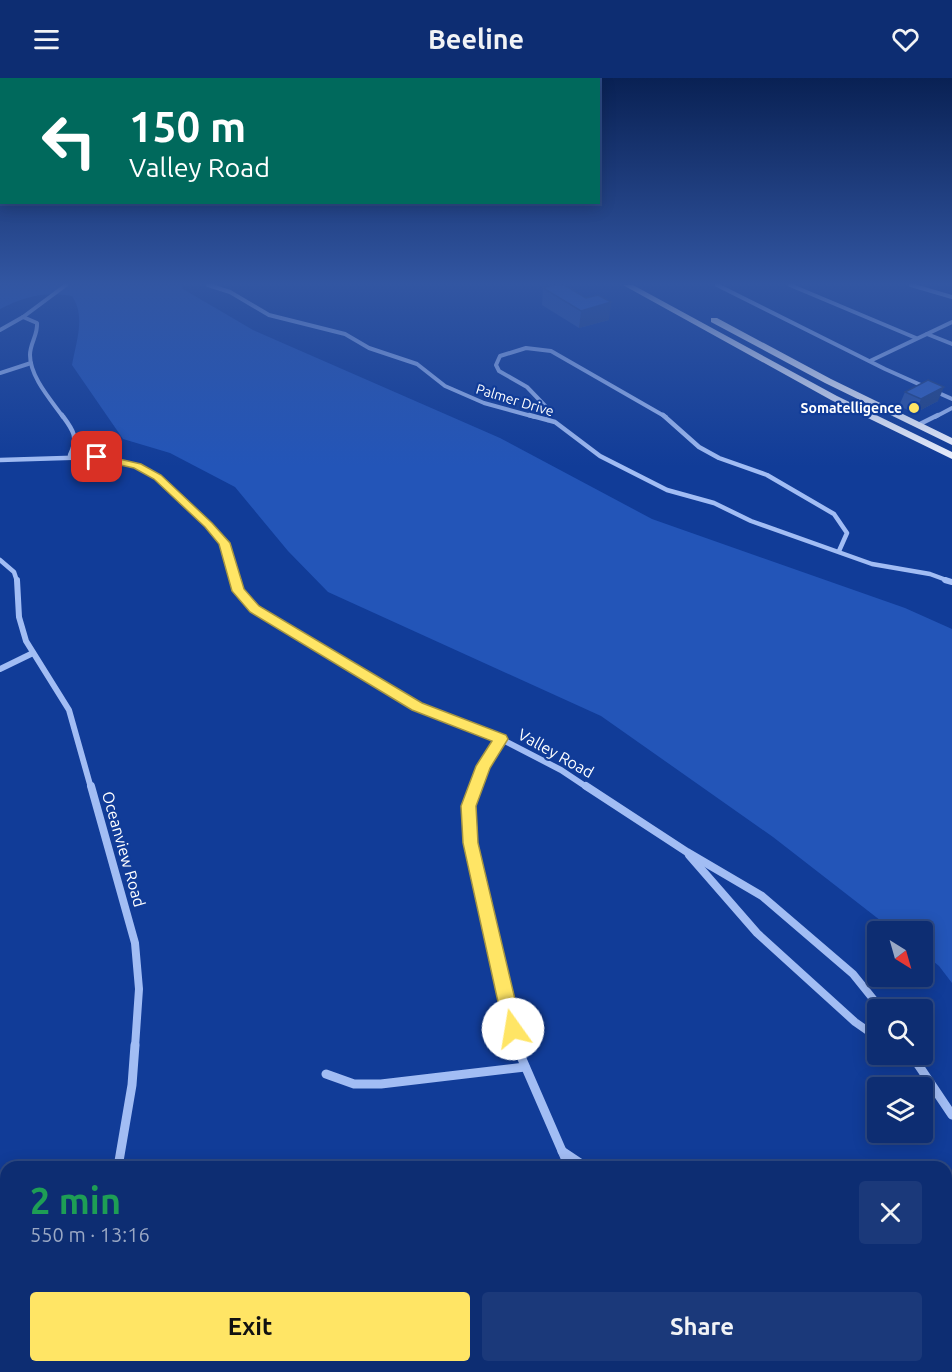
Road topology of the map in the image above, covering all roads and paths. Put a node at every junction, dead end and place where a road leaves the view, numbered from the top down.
1 (33, 345) edge
2 (365, 345) edge
3 (738, 345) edge
4 (761, 345) edge
5 (839, 345) edge
6 (901, 345) edge
7 (870, 361) junction
8 (32, 363) junction
9 (0, 373) edge
10 (826, 393) junction
11 (952, 399) edge
12 (952, 408) edge
13 (548, 420) junction
14 (918, 425) junction
15 (952, 442) edge
16 (70, 455) junction
17 (952, 456) edge
18 (0, 460) edge
19 (839, 551) junction
20 (0, 560) edge
21 (952, 582) edge
22 (33, 653) junction
23 (0, 669) edge
24 (501, 739) junction
25 (687, 852) junction
26 (873, 999) edge
27 (867, 1029) edge
28 (917, 1065) edge
29 (525, 1068) junction
30 (326, 1074) dead end
31 (952, 1115) edge
32 (562, 1150) junction
33 (119, 1161) edge
34 (567, 1161) edge
35 (578, 1161) edge

1 - 8 street
2 - 13 street, Palmer Drive
3 - 10 main road
4 - 14 main road
5 - 7 street
6 - 7 street
7 - 11 street
8 - 9 street
8 - 16 street
10 - 14 main road
10 - 17 main road
12 - 14 street
13 - 19 street, Palmer Drive
13 - 19 street
14 - 15 main road
16 - 18 street, Valley Road
16 - 24 street, Valley Road
19 - 21 street, Palmer Drive
20 - 22 street, Oceanview Road
22 - 23 street
22 - 33 street, Oceanview Road
24 - 25 street, Valley Road
24 - 29 street
25 - 26 street, Valley Road
25 - 27 street, Valley Road
28 - 31 street
29 - 30 street
29 - 32 street
32 - 34 street
32 - 35 street

